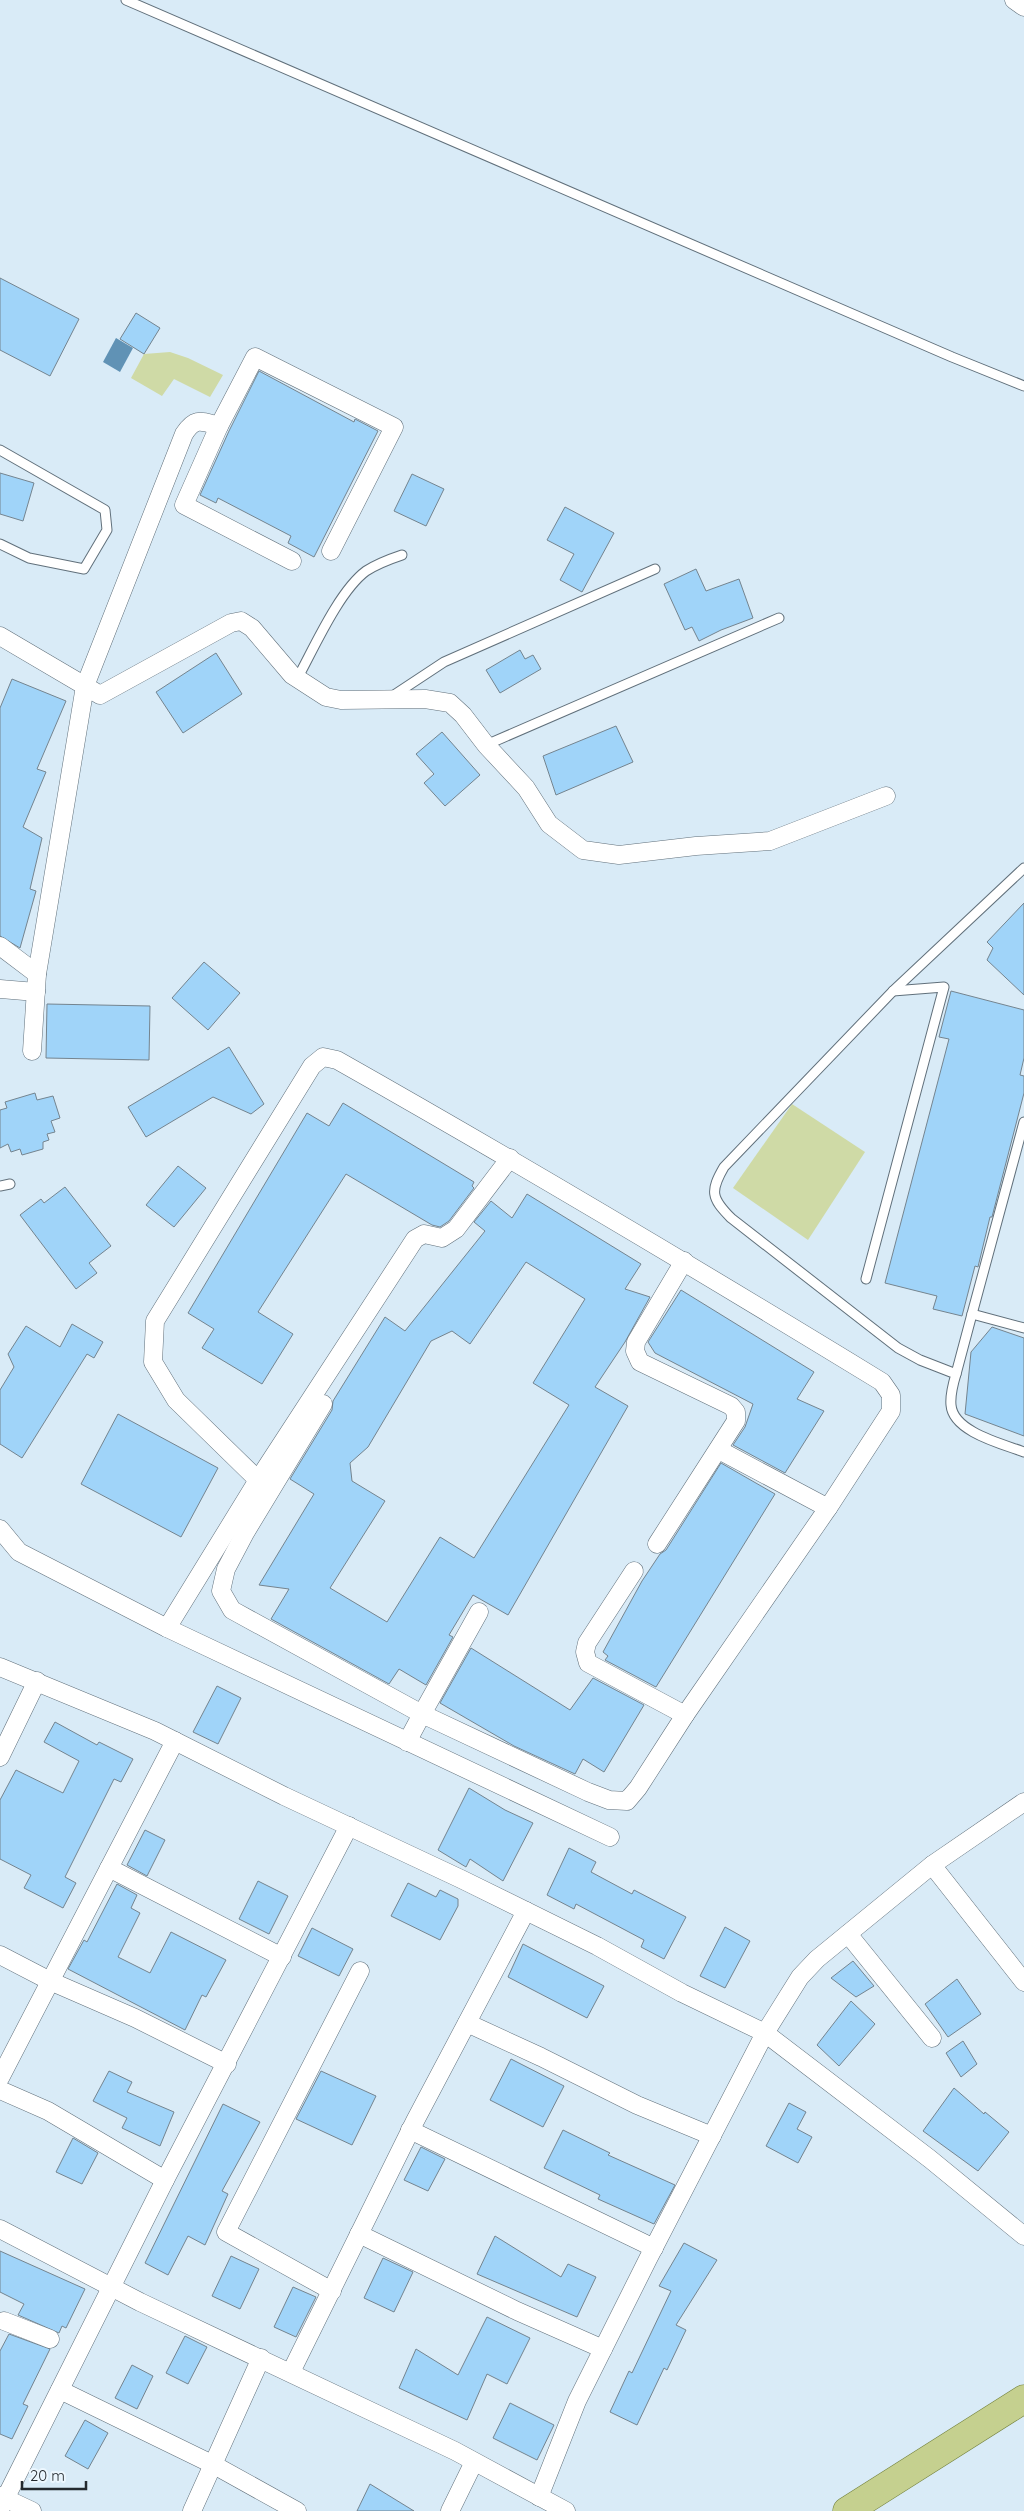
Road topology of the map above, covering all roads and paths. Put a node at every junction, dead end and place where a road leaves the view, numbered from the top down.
1 (126, 0) edge
2 (1014, 0) edge
3 (1024, 7) edge
4 (1024, 386) edge
5 (219, 426) junction
6 (0, 450) edge
7 (0, 544) edge
8 (332, 550) dead end
9 (402, 555) dead end
10 (292, 561) dead end
11 (656, 568) dead end
12 (779, 618) dead end
13 (0, 636) edge
14 (297, 678) junction
15 (84, 686) junction
16 (387, 700) junction
17 (486, 745) junction
18 (886, 796) dead end
19 (1024, 868) edge
20 (0, 946) edge
21 (37, 974) junction
22 (0, 989) edge
23 (893, 991) junction
24 (36, 992) junction
25 (32, 1051) dead end
26 (1024, 1122) edge
27 (510, 1158) junction
28 (10, 1184) dead end
29 (0, 1186) edge
30 (684, 1261) junction
31 (866, 1279) dead end
32 (972, 1314) junction
33 (1024, 1328) edge
34 (956, 1374) junction
35 (323, 1404) dead end
36 (719, 1450) junction
37 (1024, 1452) edge
38 (258, 1480) junction
39 (828, 1508) junction
40 (0, 1529) edge
41 (657, 1544) dead end
42 (634, 1571) dead end
43 (479, 1612) dead end
44 (167, 1628) junction
45 (0, 1667) edge
46 (37, 1681) junction
47 (422, 1714) junction
48 (686, 1715) junction
49 (175, 1741) junction
50 (407, 1742) junction
51 (0, 1757) edge
52 (1024, 1802) edge
53 (349, 1826) junction
54 (610, 1838) dead end
55 (932, 1866) junction
56 (109, 1868) junction
57 (526, 1911) junction
58 (848, 1934) junction
59 (0, 1955) edge
60 (282, 1957) junction
61 (360, 1971) dead end
62 (50, 1981) junction
63 (1024, 1982) edge
64 (467, 2023) junction
65 (765, 2033) junction
66 (932, 2038) dead end
67 (227, 2064) junction
68 (0, 2078) edge
69 (0, 2090) edge
70 (410, 2130) junction
71 (712, 2136) junction
72 (165, 2180) junction
73 (0, 2229) edge
74 (359, 2234) junction
75 (1024, 2236) edge
76 (654, 2248) junction
77 (112, 2287) junction
78 (332, 2291) junction
79 (1, 2323) edge
80 (50, 2339) dead end
81 (604, 2349) junction
82 (261, 2358) junction
83 (292, 2372) junction
84 (60, 2390) junction
85 (1024, 2399) edge
86 (474, 2462) junction
87 (214, 2465) junction
88 (539, 2497) junction
89 (2, 2501) edge
90 (32, 2511) edge
91 (192, 2511) edge
92 (297, 2511) edge
93 (450, 2511) edge
94 (566, 2511) edge
95 (847, 2511) edge

1 - 4 lane
2 - 3 street
5 - 8 street
5 - 10 street
5 - 15 street
6 - 7 lane
9 - 14 lane
11 - 16 lane
12 - 17 lane
13 - 15 street
14 - 15 street
14 - 16 street
15 - 21 street
16 - 17 street
17 - 18 street
19 - 23 lane
20 - 21 street
21 - 24 street
22 - 24 street
23 - 31 lane
23 - 34 lane
24 - 25 street
26 - 32 lane
27 - 30 street
27 - 38 street
27 - 38 street
28 - 29 lane
30 - 36 street
30 - 39 street
32 - 33 lane
32 - 34 lane
34 - 37 lane
35 - 47 street
36 - 39 street
36 - 41 street
38 - 44 street
39 - 48 street
40 - 44 street
42 - 48 street
43 - 47 street
44 - 50 street
45 - 46 street
46 - 49 street
46 - 51 street
47 - 48 street
47 - 50 street
49 - 53 street
49 - 56 street
50 - 54 street
52 - 55 street
53 - 57 street
53 - 60 street
55 - 58 street
55 - 63 street
56 - 60 street
56 - 62 street
57 - 64 street
57 - 65 street
58 - 65 street
58 - 66 street
59 - 62 street
60 - 67 street
61 - 78 street
62 - 67 street
62 - 68 street
64 - 70 street
64 - 71 street
65 - 71 street
65 - 75 street
67 - 72 street
69 - 72 street
70 - 74 street
70 - 76 street
71 - 76 street
72 - 77 street
73 - 77 street
74 - 78 street
74 - 81 street
76 - 81 street
77 - 82 street
77 - 84 street
78 - 83 street
79 - 80 street
81 - 88 street
82 - 83 street
82 - 87 street
83 - 86 street
84 - 87 street
84 - 89 street
85 - 95 main road
86 - 88 street
86 - 93 street
87 - 91 street
87 - 92 street
88 - 94 street
89 - 90 street

